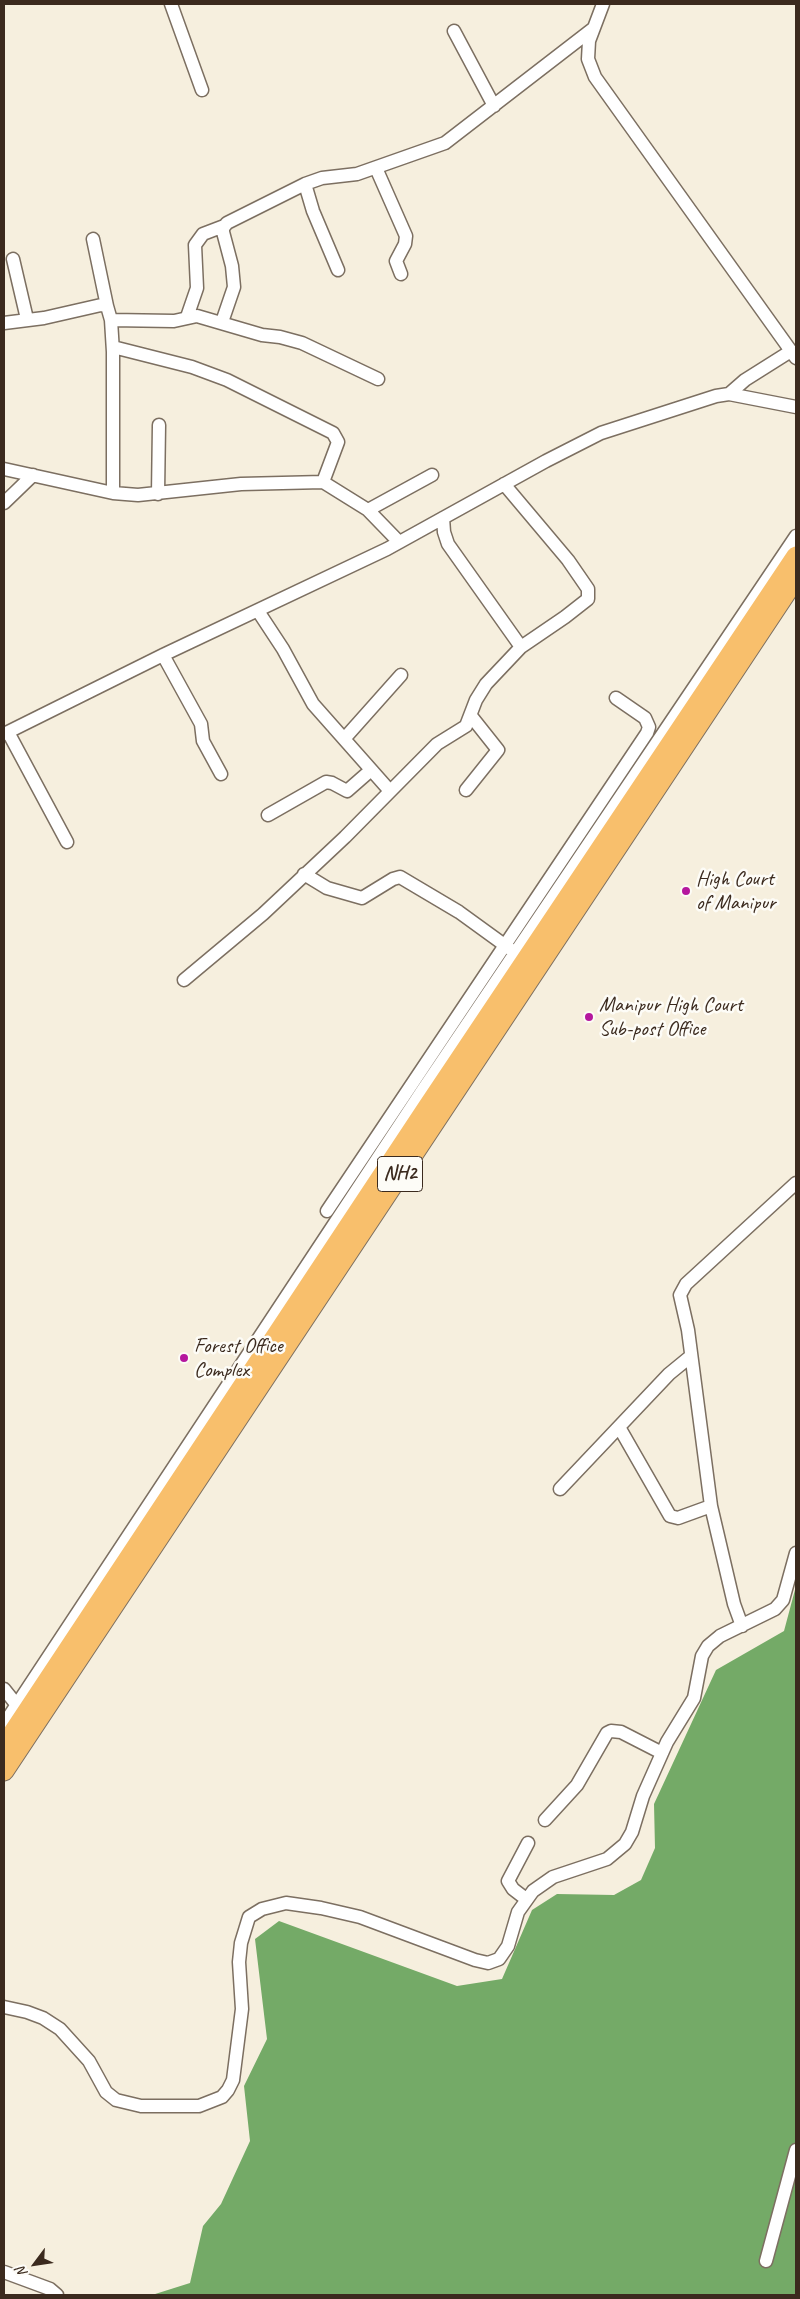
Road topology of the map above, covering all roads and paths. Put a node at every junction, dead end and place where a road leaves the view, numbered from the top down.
1 (171, 4) edge
2 (603, 4) edge
3 (594, 28) junction
4 (454, 31) dead end
5 (202, 90) dead end
6 (494, 106) junction
7 (376, 168) junction
8 (305, 184) junction
9 (224, 226) junction
10 (93, 238) dead end
11 (13, 259) dead end
12 (338, 270) dead end
13 (401, 274) dead end
14 (107, 306) junction
15 (186, 317) junction
16 (27, 319) junction
17 (111, 320) junction
18 (222, 322) junction
19 (4, 323) edge
20 (113, 347) junction
21 (794, 354) edge
22 (378, 379) dead end
23 (729, 394) junction
24 (796, 406) edge
25 (159, 425) dead end
26 (4, 469) edge
27 (32, 475) junction
28 (432, 476) dead end
29 (323, 482) junction
30 (504, 484) junction
31 (113, 493) junction
32 (158, 494) junction
33 (4, 503) edge
34 (368, 510) junction
35 (443, 518) junction
36 (796, 536) edge
37 (399, 542) junction
38 (796, 556) edge
39 (796, 578) edge
40 (258, 611) junction
41 (520, 647) junction
42 (163, 655) junction
43 (402, 675) dead end
44 (616, 698) dead end
45 (470, 716) junction
46 (6, 733) edge
47 (344, 739) junction
48 (371, 770) junction
49 (221, 774) dead end
50 (466, 790) dead end
51 (390, 792) junction
52 (268, 815) dead end
53 (67, 842) dead end
54 (304, 874) junction
55 (505, 945) junction
56 (516, 953) junction
57 (184, 980) dead end
58 (796, 1183) edge
59 (327, 1211) dead end
60 (691, 1356) junction
61 (619, 1427) junction
62 (560, 1489) dead end
63 (712, 1506) junction
64 (796, 1553) edge
65 (742, 1626) junction
66 (4, 1689) edge
67 (16, 1704) junction
68 (4, 1724) edge
69 (4, 1746) edge
70 (662, 1753) junction
71 (4, 1771) edge
72 (545, 1820) dead end
73 (528, 1843) dead end
74 (526, 1899) junction
75 (4, 2007) edge
76 (796, 2150) edge
77 (766, 2261) dead end
78 (4, 2272) edge
79 (57, 2295) edge

1 - 5 street
2 - 3 street
3 - 6 street
3 - 21 street
4 - 6 street
6 - 7 street
7 - 8 street
7 - 13 street
8 - 9 street
8 - 12 street
9 - 15 street
9 - 18 street
10 - 14 street
11 - 16 street
14 - 16 street
14 - 17 street
15 - 17 street
15 - 18 street
16 - 19 street
17 - 20 street
18 - 22 street
20 - 29 street
20 - 31 street
21 - 23 street
23 - 24 street
23 - 30 street
25 - 32 street
26 - 27 street
27 - 31 street
27 - 33 street
28 - 34 street
29 - 32 street
29 - 34 street
30 - 35 street
30 - 41 street
31 - 32 street
34 - 37 street
35 - 37 street
35 - 41 street
36 - 56 street
37 - 40 street
38 - 69 highway, NH2
39 - 71 highway, NH2
40 - 42 street
40 - 47 street
41 - 45 street
42 - 46 street
42 - 49 street
43 - 47 street
44 - 55 street
45 - 50 street
45 - 51 street
46 - 53 street
47 - 48 street
48 - 51 street
48 - 52 street
51 - 54 street
54 - 55 street
54 - 57 street
55 - 56 street
55 - 59 street
56 - 67 street
58 - 60 street
60 - 61 street
60 - 63 street
61 - 62 street
61 - 63 street
63 - 65 street
64 - 65 street
65 - 70 street
66 - 67 street
67 - 68 street
70 - 72 street
70 - 74 street
73 - 74 street
74 - 75 street
76 - 77 street
78 - 79 street

